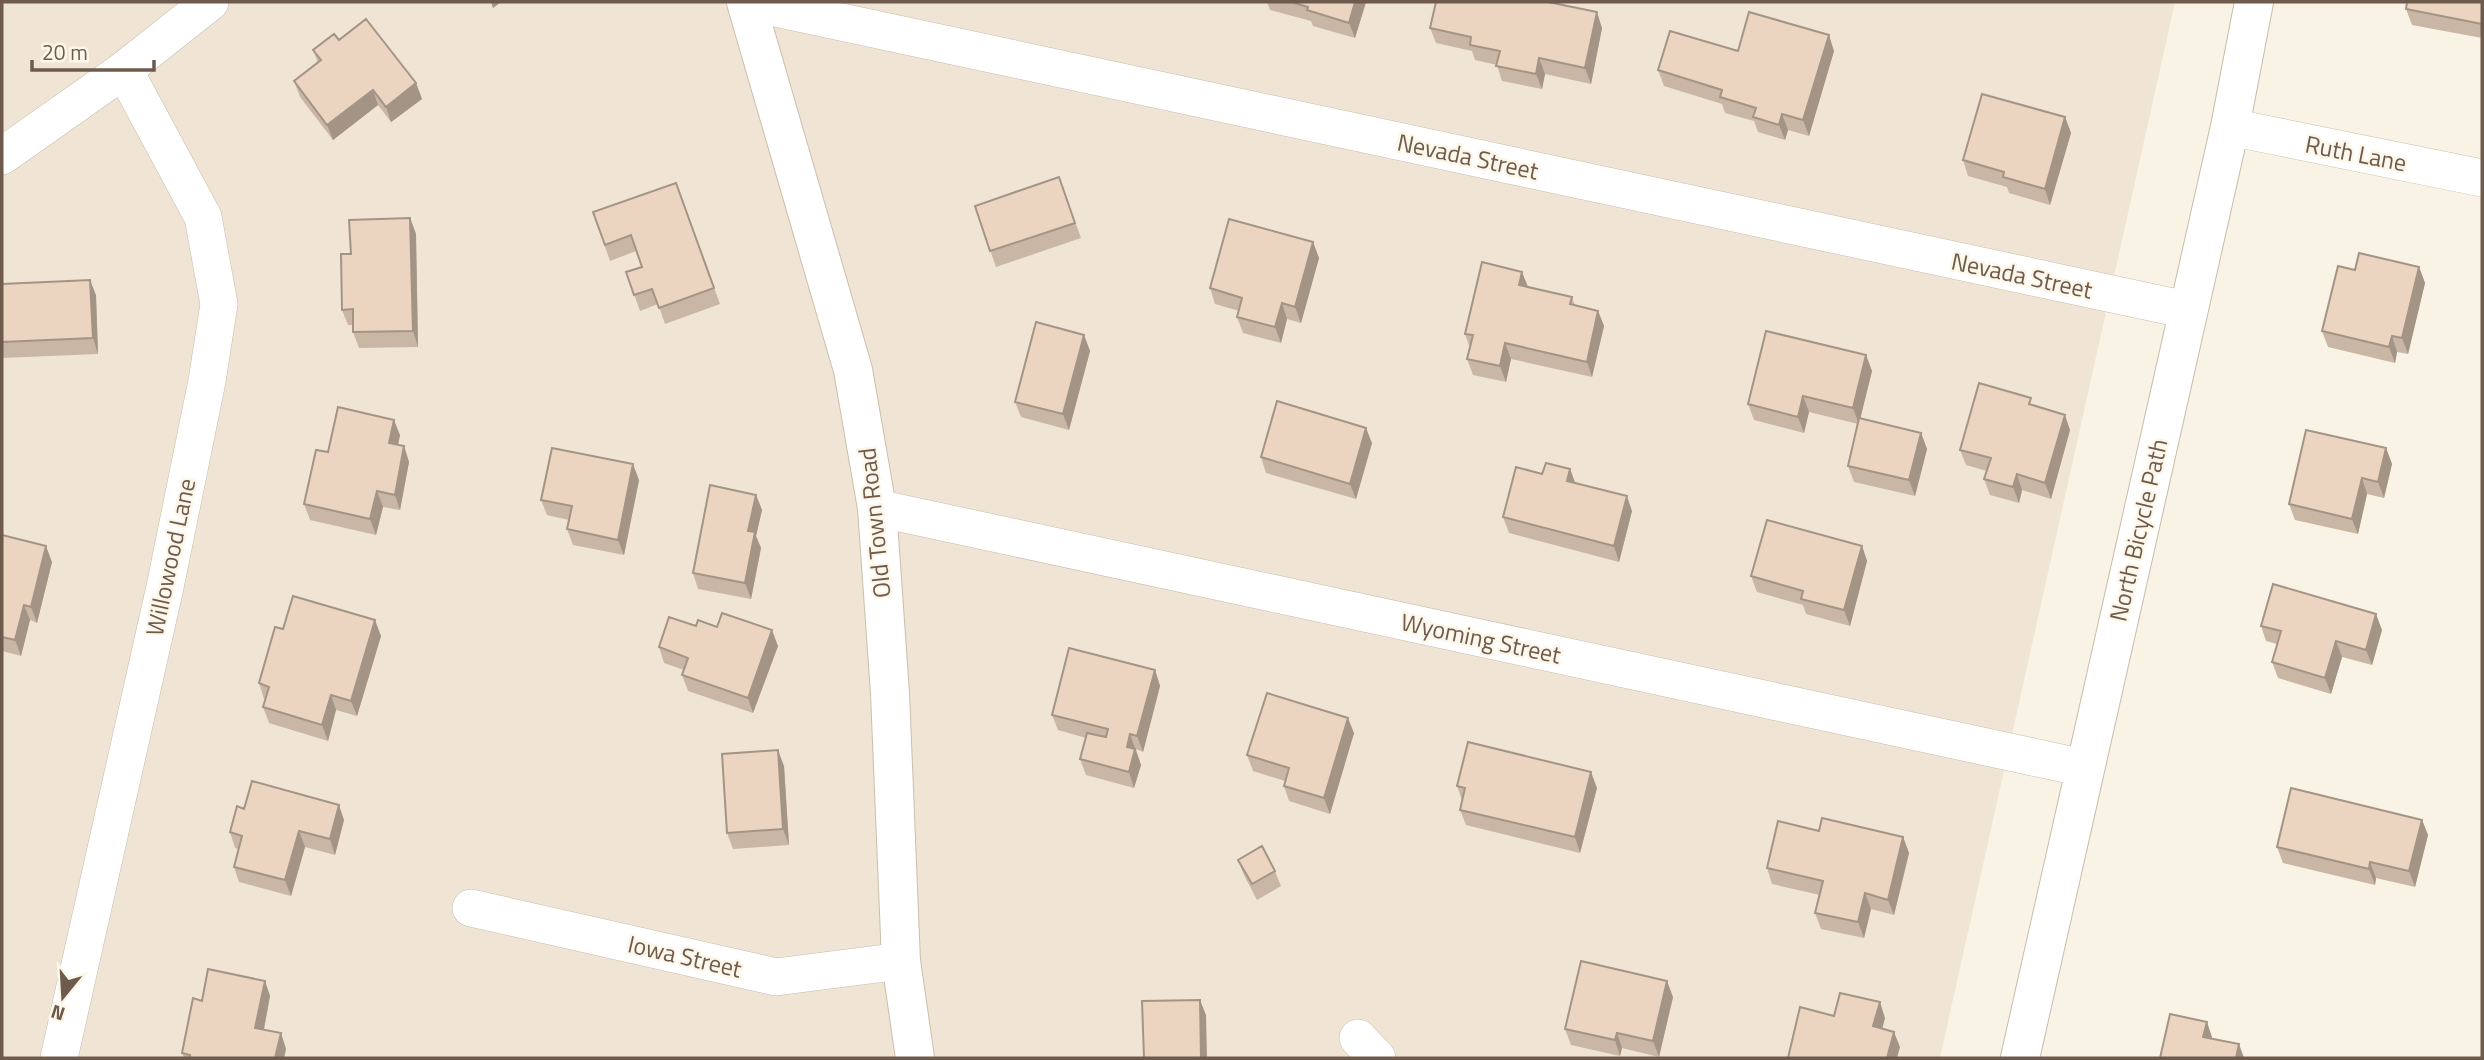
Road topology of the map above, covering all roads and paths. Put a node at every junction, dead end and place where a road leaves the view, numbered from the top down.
1 (210, 2) edge
2 (747, 2) edge
3 (2254, 2) edge
4 (124, 70) junction
5 (2230, 127) junction
6 (2, 156) edge
7 (2482, 178) edge
8 (2187, 310) junction
9 (877, 508) junction
10 (2084, 768) junction
11 (471, 908) dead end
12 (901, 961) junction
13 (59, 1058) edge
14 (915, 1058) edge
15 (2020, 1058) edge

1 - 4 street
2 - 8 street, Nevada Street
2 - 9 street, Old Town Road
3 - 5 street, North Bicycle Path
4 - 6 street
4 - 13 street, Willowood Lane
5 - 7 street, Ruth Lane
5 - 8 street, North Bicycle Path
8 - 10 street, North Bicycle Path
9 - 10 street, Wyoming Street
9 - 12 street, Old Town Road
10 - 15 street, North Bicycle Path
11 - 12 street, Iowa Street
12 - 14 street, Old Town Road

